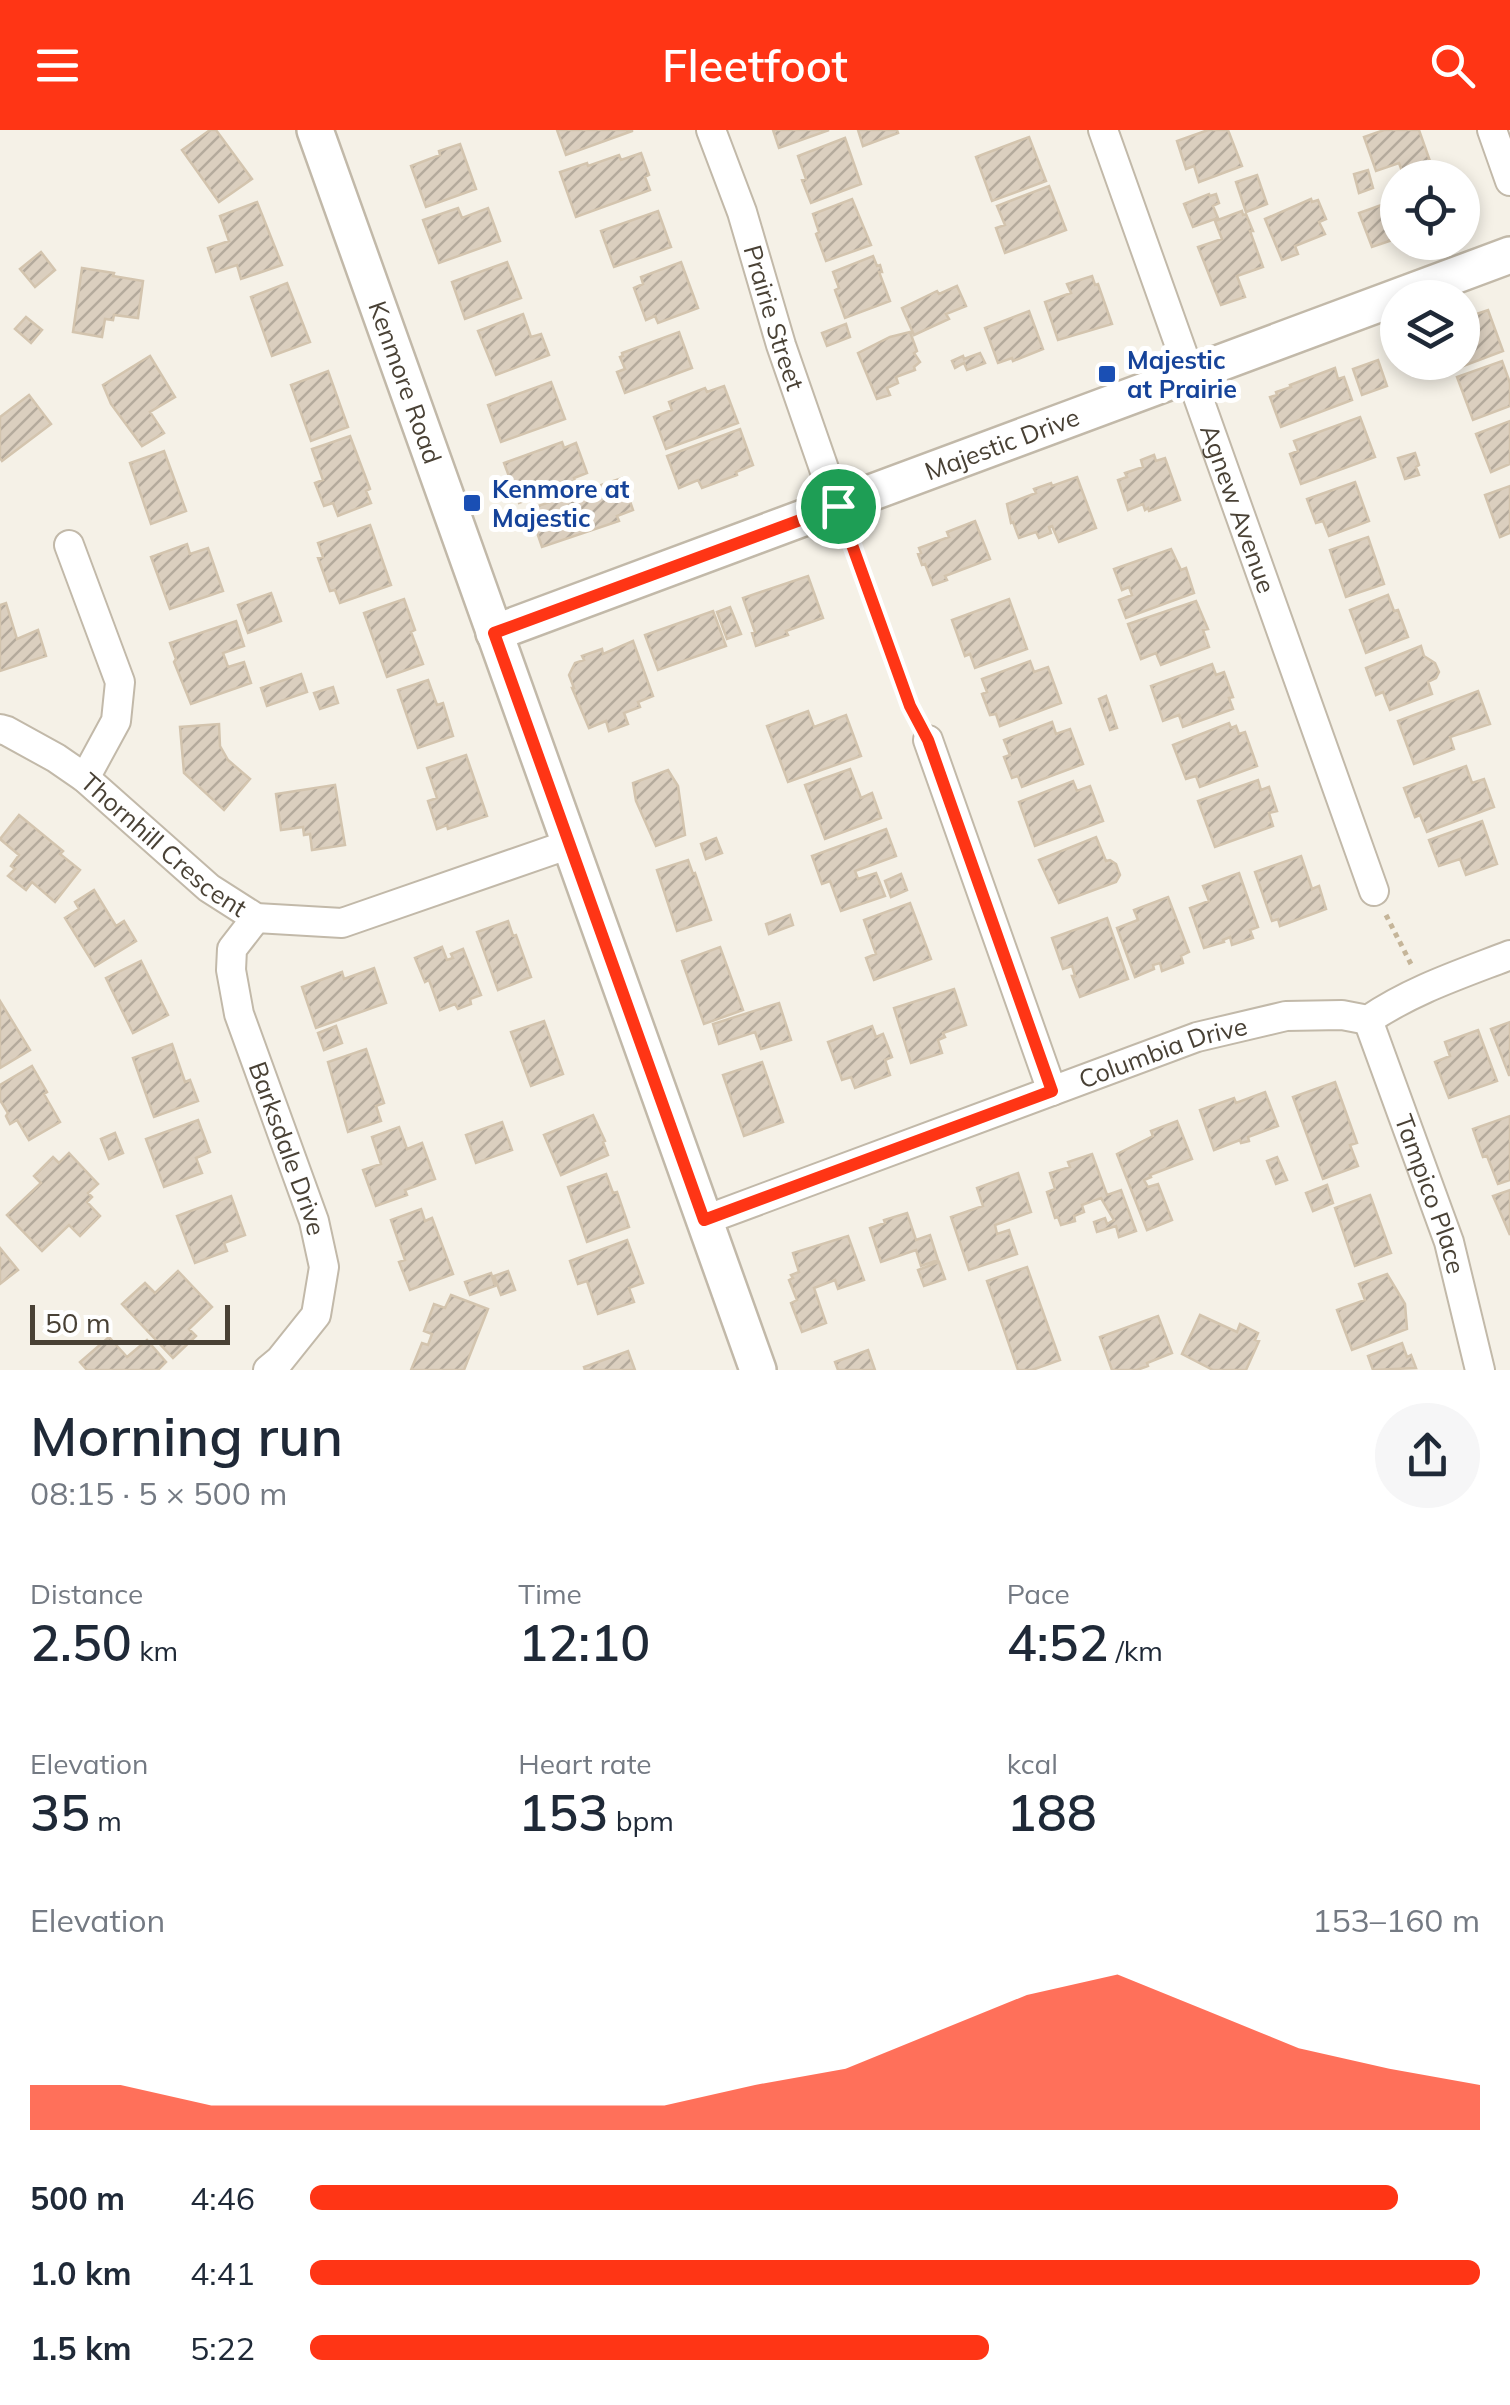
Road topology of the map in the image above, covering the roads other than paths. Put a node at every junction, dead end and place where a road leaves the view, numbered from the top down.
1 (315, 130) edge
2 (711, 130) edge
3 (1103, 130) edge
4 (1492, 130) edge
5 (1510, 181) edge
6 (1510, 255) edge
7 (1191, 374) junction
8 (838, 506) junction
9 (69, 544) dead end
10 (494, 633) junction
11 (0, 729) edge
12 (928, 740) road end
13 (86, 778) junction
14 (570, 844) junction
15 (1374, 890) road end
16 (256, 918) junction
17 (1510, 955) edge
18 (1368, 1020) junction
19 (1052, 1091) junction
20 (704, 1220) junction
21 (268, 1370) edge
22 (758, 1370) edge
23 (1480, 1370) edge

1 - 10 street, Kenmore Road
2 - 8 street, Prairie Street
3 - 7 street, Agnew Avenue
4 - 5 street
6 - 7 street, Majestic Drive
7 - 8 street, Majestic Drive
7 - 15 street, Agnew Avenue
8 - 10 street, Majestic Drive
9 - 13 street
10 - 14 street, Kenmore Road
11 - 13 street, Thornhill Crescent
12 - 19 street
13 - 16 street, Thornhill Crescent
14 - 16 street, Thornhill Crescent
14 - 20 street, Kenmore Road
16 - 21 street, Barksdale Drive
17 - 18 street
18 - 19 street, Columbia Drive
18 - 23 street, Tampico Place
19 - 20 street, Columbia Drive
20 - 22 street, Kenmore Road

